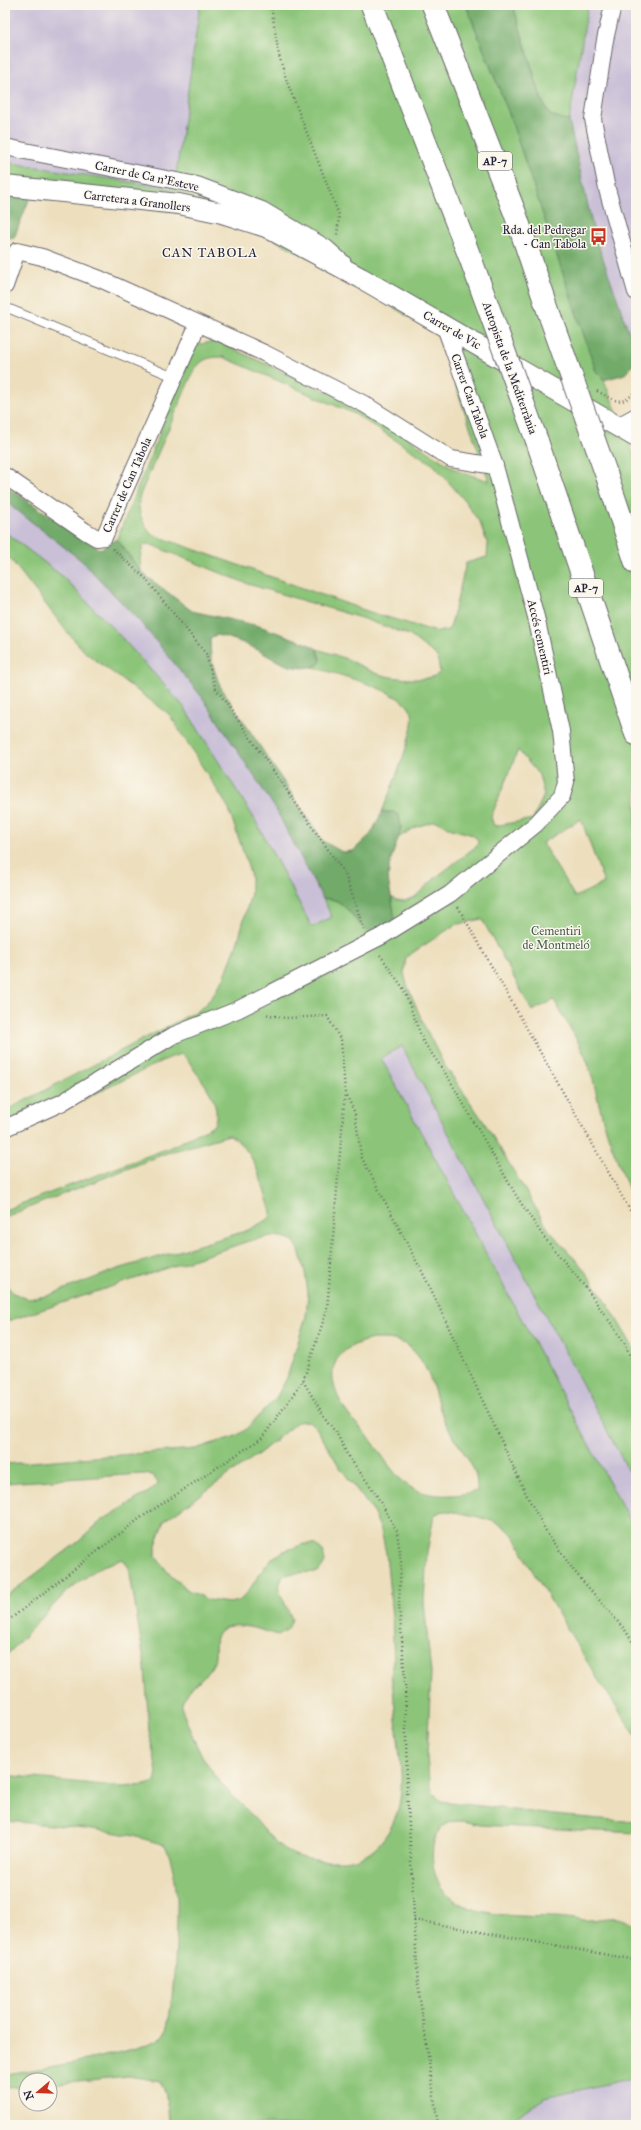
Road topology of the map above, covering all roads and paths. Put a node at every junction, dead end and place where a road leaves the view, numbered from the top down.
1 (271, 5) edge
2 (372, 5) edge
3 (433, 5) edge
4 (613, 5) edge
5 (5, 147) edge
6 (5, 186) edge
7 (266, 227) joint
8 (331, 252) junction
9 (10, 255) edge
10 (361, 278) junction
11 (5, 286) edge
12 (636, 292) edge
13 (5, 307) edge
14 (198, 324) junction
15 (445, 327) junction
16 (174, 377) junction
17 (636, 416) edge
18 (618, 426) junction
19 (636, 437) edge
20 (495, 466) junction
21 (5, 476) edge
22 (636, 563) edge
23 (636, 734) edge
24 (450, 894) junction
25 (237, 1010) junction
26 (345, 1092) junction
27 (5, 1128) edge
28 (636, 1222) edge
29 (303, 1381) junction
30 (5, 1623) edge
31 (636, 1647) edge
32 (414, 1920) junction
33 (636, 1960) edge
34 (438, 2125) edge

1 - 8 path
2 - 23 highway, Autopista de la Mediterrània / AP-7, bridge
3 - 22 highway, AP-7, bridge
4 - 12 street
5 - 8 street, Carrer de Ca n'Esteve
6 - 7 street, Carretera a Granollers
7 - 10 street, Carrer de Vic
8 - 10 street, Carrer de Ca n'Esteve
9 - 11 street
9 - 14 street
10 - 15 street, Carrer de Vic
13 - 16 lane
14 - 16 street, Carrer de Can Tabola
14 - 20 street
15 - 18 street, Carrer de Vic
15 - 20 street, Carrer Can Tabola
16 - 21 street, Carrer de Can Tabola
17 - 18 street
18 - 19 street, Carrer de Vic
20 - 24 street, Accés cementiri
24 - 25 street, Accés cementiri, bridge
24 - 28 path
25 - 26 path
25 - 27 street, Accés cementiri
26 - 29 path
26 - 31 path
29 - 30 path
29 - 32 path
32 - 33 path
32 - 34 path

